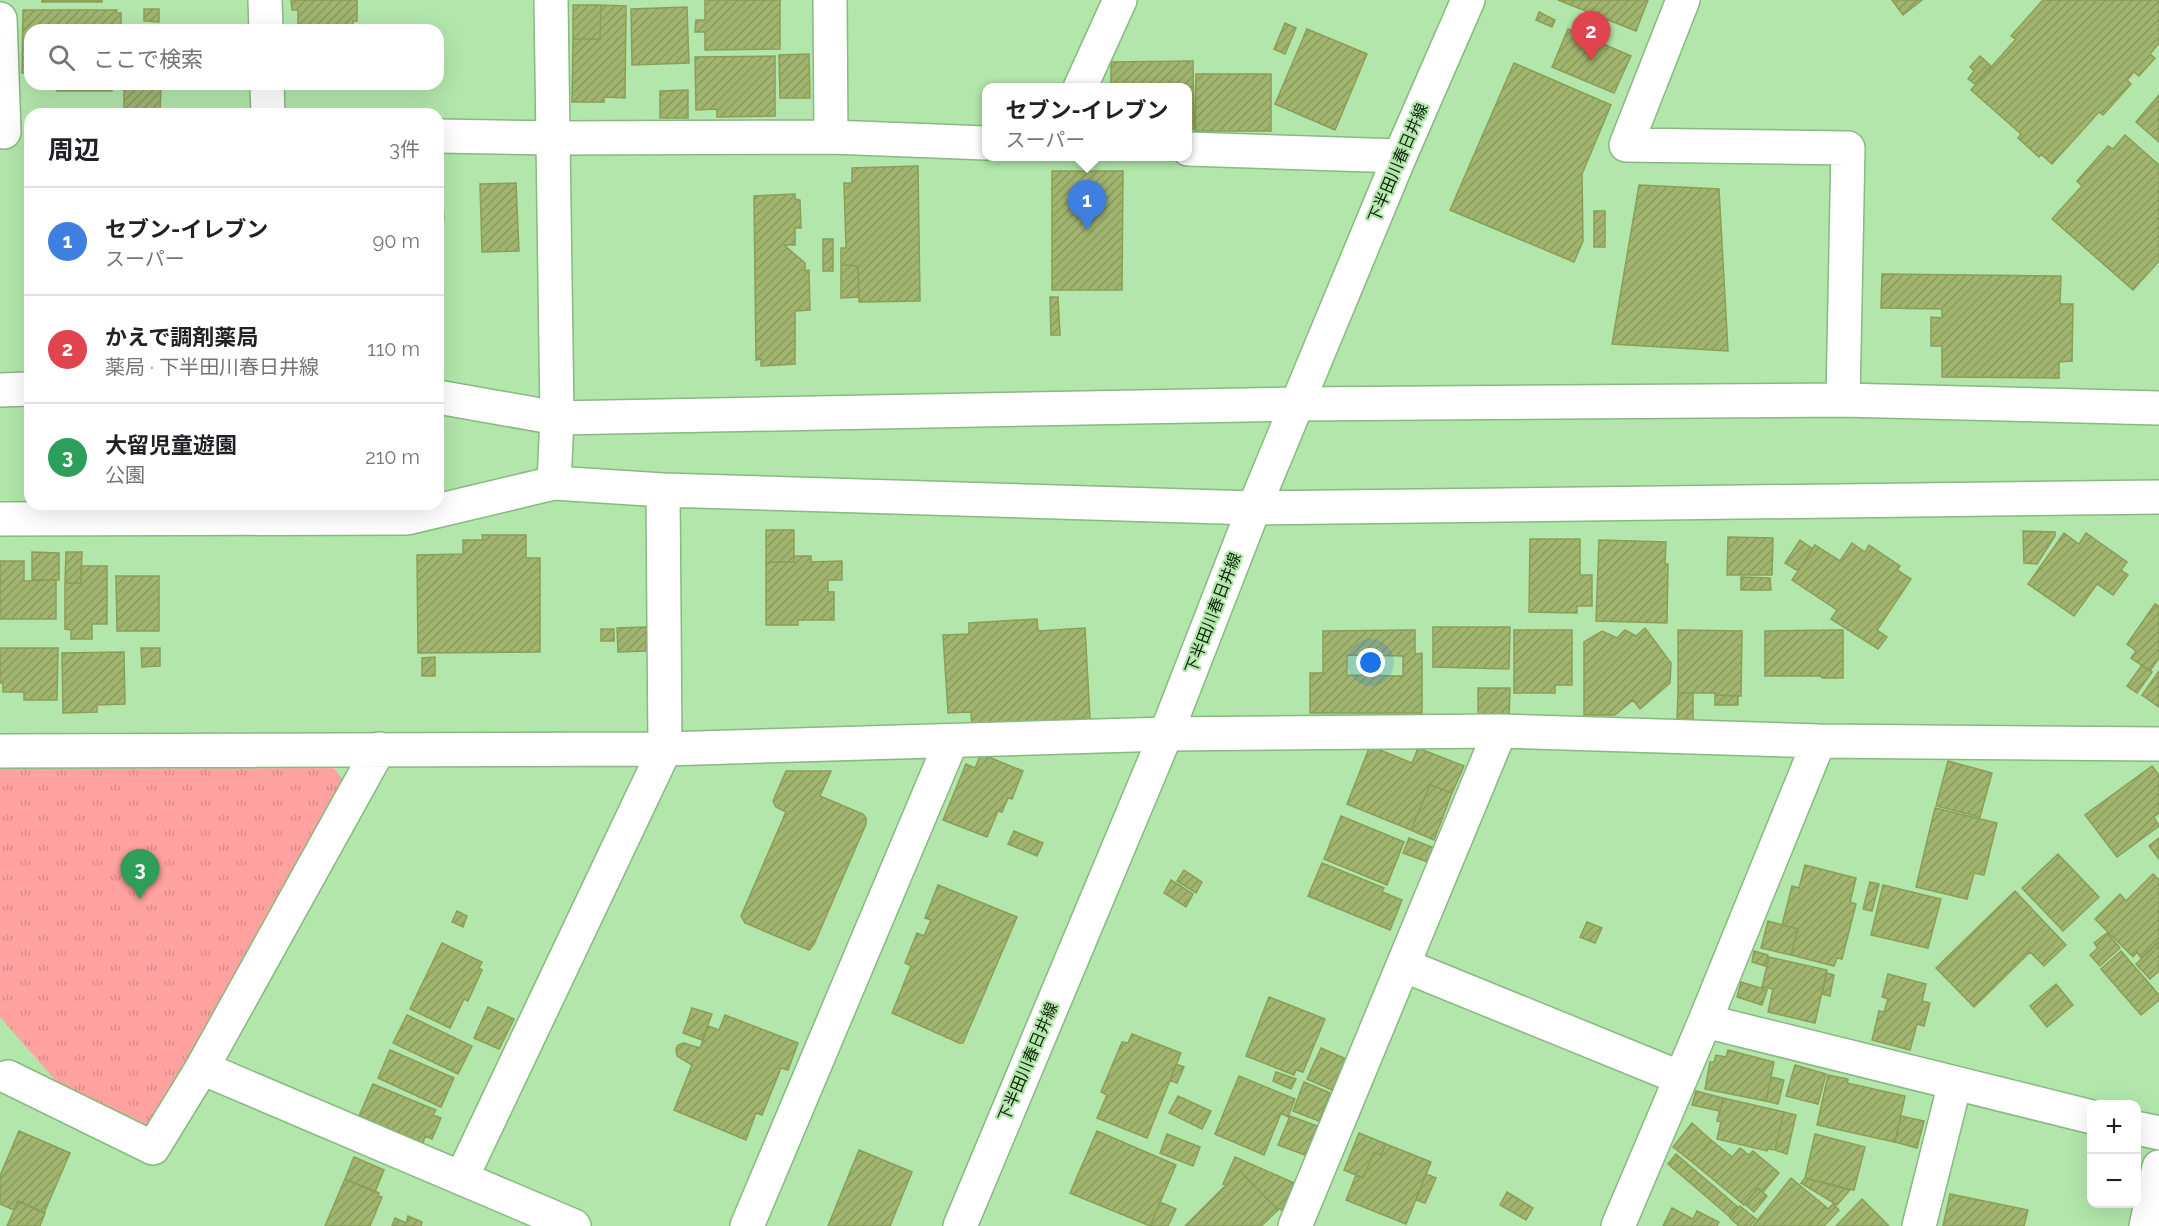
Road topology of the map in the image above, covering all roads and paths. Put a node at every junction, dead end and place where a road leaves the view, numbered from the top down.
1 (265, 0) edge
2 (551, 0) edge
3 (830, 0) edge
4 (1120, 0) edge
5 (1468, 0) edge
6 (1683, 0) edge
7 (0, 19) edge
8 (266, 24) edge
9 (1082, 83) edge
10 (267, 90) edge
11 (268, 108) edge
12 (11, 132) edge
13 (444, 136) edge
14 (831, 137) junction
15 (553, 138) junction
16 (982, 143) edge
17 (1192, 149) edge
18 (1400, 156) junction
19 (24, 389) edge
20 (0, 390) edge
21 (444, 398) edge
22 (1843, 400) junction
23 (1298, 404) junction
24 (2159, 408) edge
25 (557, 418) junction
26 (554, 483) junction
27 (663, 490) junction
28 (2159, 497) edge
29 (1254, 508) junction
30 (444, 509) edge
31 (440, 510) edge
32 (0, 519) edge
33 (1500, 731) junction
34 (1166, 734) junction
35 (1818, 741) junction
36 (951, 742) junction
37 (2159, 744) edge
38 (379, 749) junction
39 (665, 749) junction
40 (0, 751) edge
41 (1403, 965) junction
42 (1704, 1021) junction
43 (202, 1068) junction
44 (8, 1077) dead end
45 (1681, 1078) junction
46 (1955, 1083) junction
47 (2087, 1116) edge
48 (2141, 1129) edge
49 (2159, 1133) edge
50 (2159, 1167) edge
51 (462, 1177) junction
52 (574, 1226) edge
53 (747, 1226) edge
54 (960, 1226) edge
55 (1295, 1226) edge
56 (1618, 1226) edge
57 (1919, 1226) edge
58 (2146, 1226) edge

1 - 8 street
2 - 15 street
3 - 14 street
4 - 9 street
5 - 18 street, 下半田川春日井線
6 - 22 street
7 - 12 street
10 - 11 street
13 - 15 street
14 - 15 street
14 - 16 street
15 - 25 street
17 - 18 street
18 - 23 street, 下半田川春日井線
19 - 20 street
21 - 25 street
22 - 23 street
22 - 24 street
23 - 25 street
23 - 29 street, 下半田川春日井線
25 - 26 street
26 - 27 street
26 - 30 street
27 - 29 street
27 - 39 street
28 - 29 street
29 - 34 street, 下半田川春日井線
31 - 32 street
33 - 34 street
33 - 35 street
33 - 41 street
34 - 36 street
34 - 54 street, 下半田川春日井線
35 - 37 street
35 - 42 street
36 - 39 street
36 - 53 street
38 - 39 street
38 - 40 street
38 - 43 street
39 - 51 street
41 - 45 street
41 - 55 street
42 - 45 street
42 - 46 street
43 - 44 street
43 - 51 street
45 - 56 street
46 - 47 street
46 - 57 street
48 - 49 street
50 - 58 street
51 - 52 street

